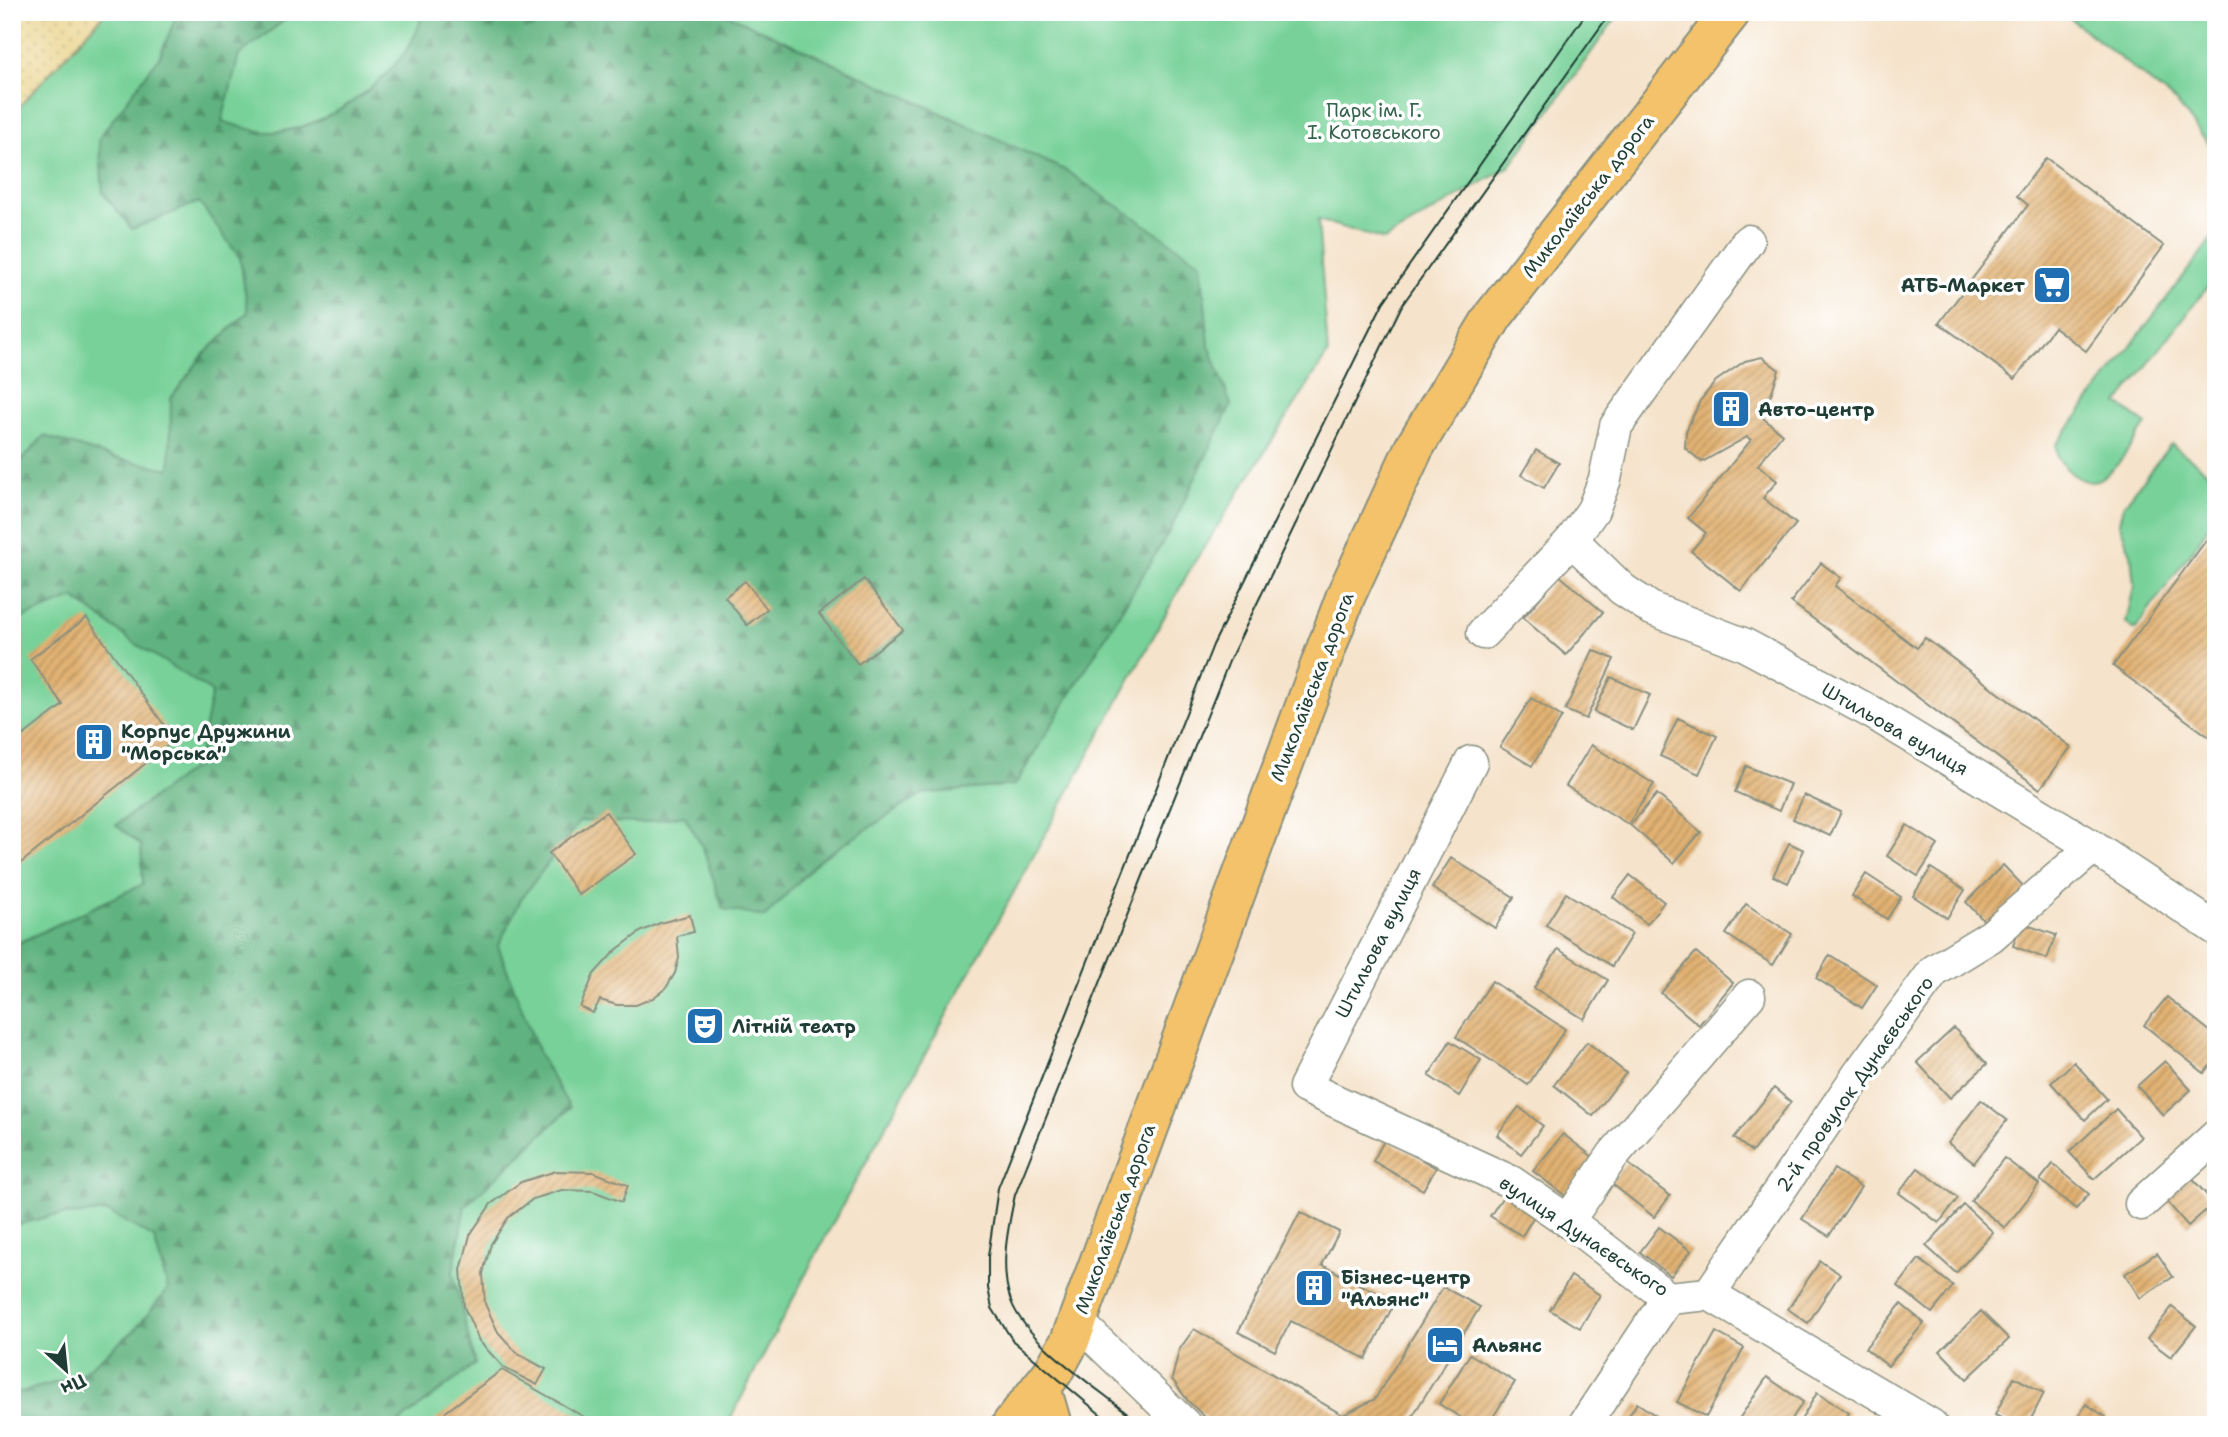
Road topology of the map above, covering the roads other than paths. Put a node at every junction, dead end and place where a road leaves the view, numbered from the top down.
1 (1731, 12) edge
2 (1748, 241) dead end
3 (1572, 540) junction
4 (1483, 633) dead end
5 (1471, 762) dead end
6 (2093, 848) junction
7 (2216, 929) edge
8 (1749, 996) dead end
9 (1305, 1087) joint
10 (2216, 1136) edge
11 (2141, 1204) dead end
12 (1568, 1221) junction
13 (1709, 1294) junction
14 (1668, 1298) junction
15 (1077, 1322) junction
16 (1041, 1387) junction
17 (1011, 1425) edge
18 (1052, 1425) edge
19 (1185, 1425) edge
20 (1584, 1425) edge
21 (1931, 1425) edge

1 - 15 main road, Миколаївська дорога
2 - 3 street
3 - 4 street
3 - 6 street, Штильова вулиця
5 - 9 street, Штильова вулиця
6 - 7 street, Штильова вулиця
6 - 13 street, 2-й провулок Дунаєвського
8 - 12 street
9 - 12 street, вулиця Дунаєвського
10 - 11 street
12 - 14 street, вулиця Дунаєвського
13 - 14 street, вулиця Дунаєвського
13 - 21 street
14 - 20 street
15 - 16 main road, Миколаївська дорога
15 - 19 street
16 - 17 main road, Миколаївська дорога
16 - 18 main road

